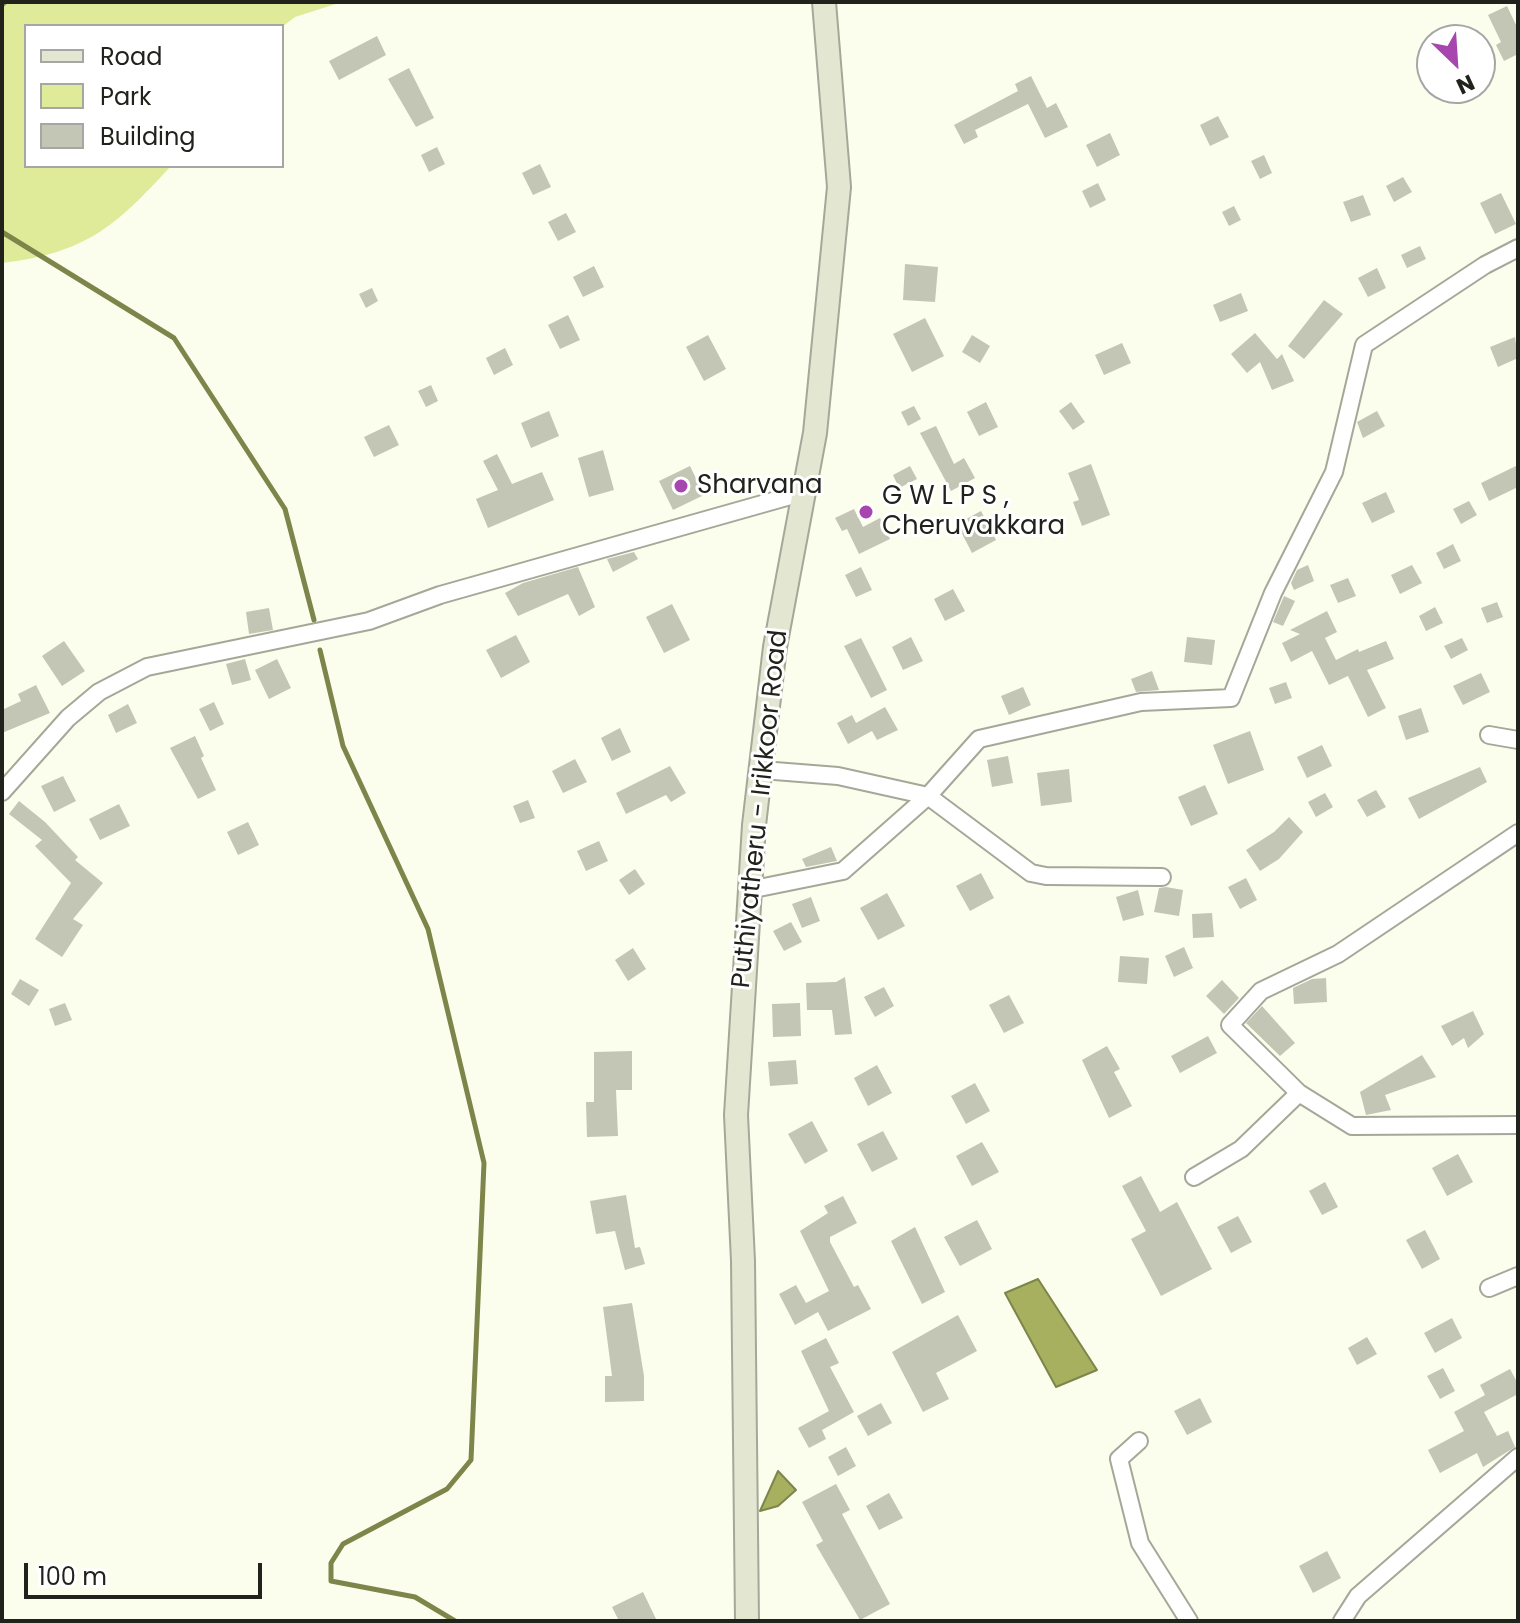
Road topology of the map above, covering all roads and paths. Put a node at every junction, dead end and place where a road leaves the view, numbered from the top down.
1 (824, 2) edge
2 (1518, 248) edge
3 (801, 493) junction
4 (1489, 735) dead end
5 (1518, 740) edge
6 (762, 770) junction
7 (2, 792) edge
8 (928, 796) junction
9 (1518, 833) edge
10 (1162, 877) dead end
11 (749, 890) junction
12 (1299, 1093) junction
13 (1518, 1125) edge
14 (1194, 1177) dead end
15 (1518, 1276) edge
16 (1489, 1288) dead end
17 (1139, 1441) dead end
18 (1518, 1457) edge
19 (747, 1621) edge
20 (1189, 1621) edge
21 (1342, 1621) edge

1 - 3 main road, Puthiyatheru - Irikkoor Road
2 - 8 street
3 - 6 main road, Puthiyatheru - Irikkoor Road
3 - 7 street
4 - 5 street
6 - 8 street
6 - 11 main road, Puthiyatheru - Irikkoor Road
8 - 10 street
8 - 11 street
9 - 12 street
11 - 19 main road, Puthiyatheru - Irikkoor Road
12 - 13 street
12 - 14 street
15 - 16 street
17 - 20 street
18 - 21 street

